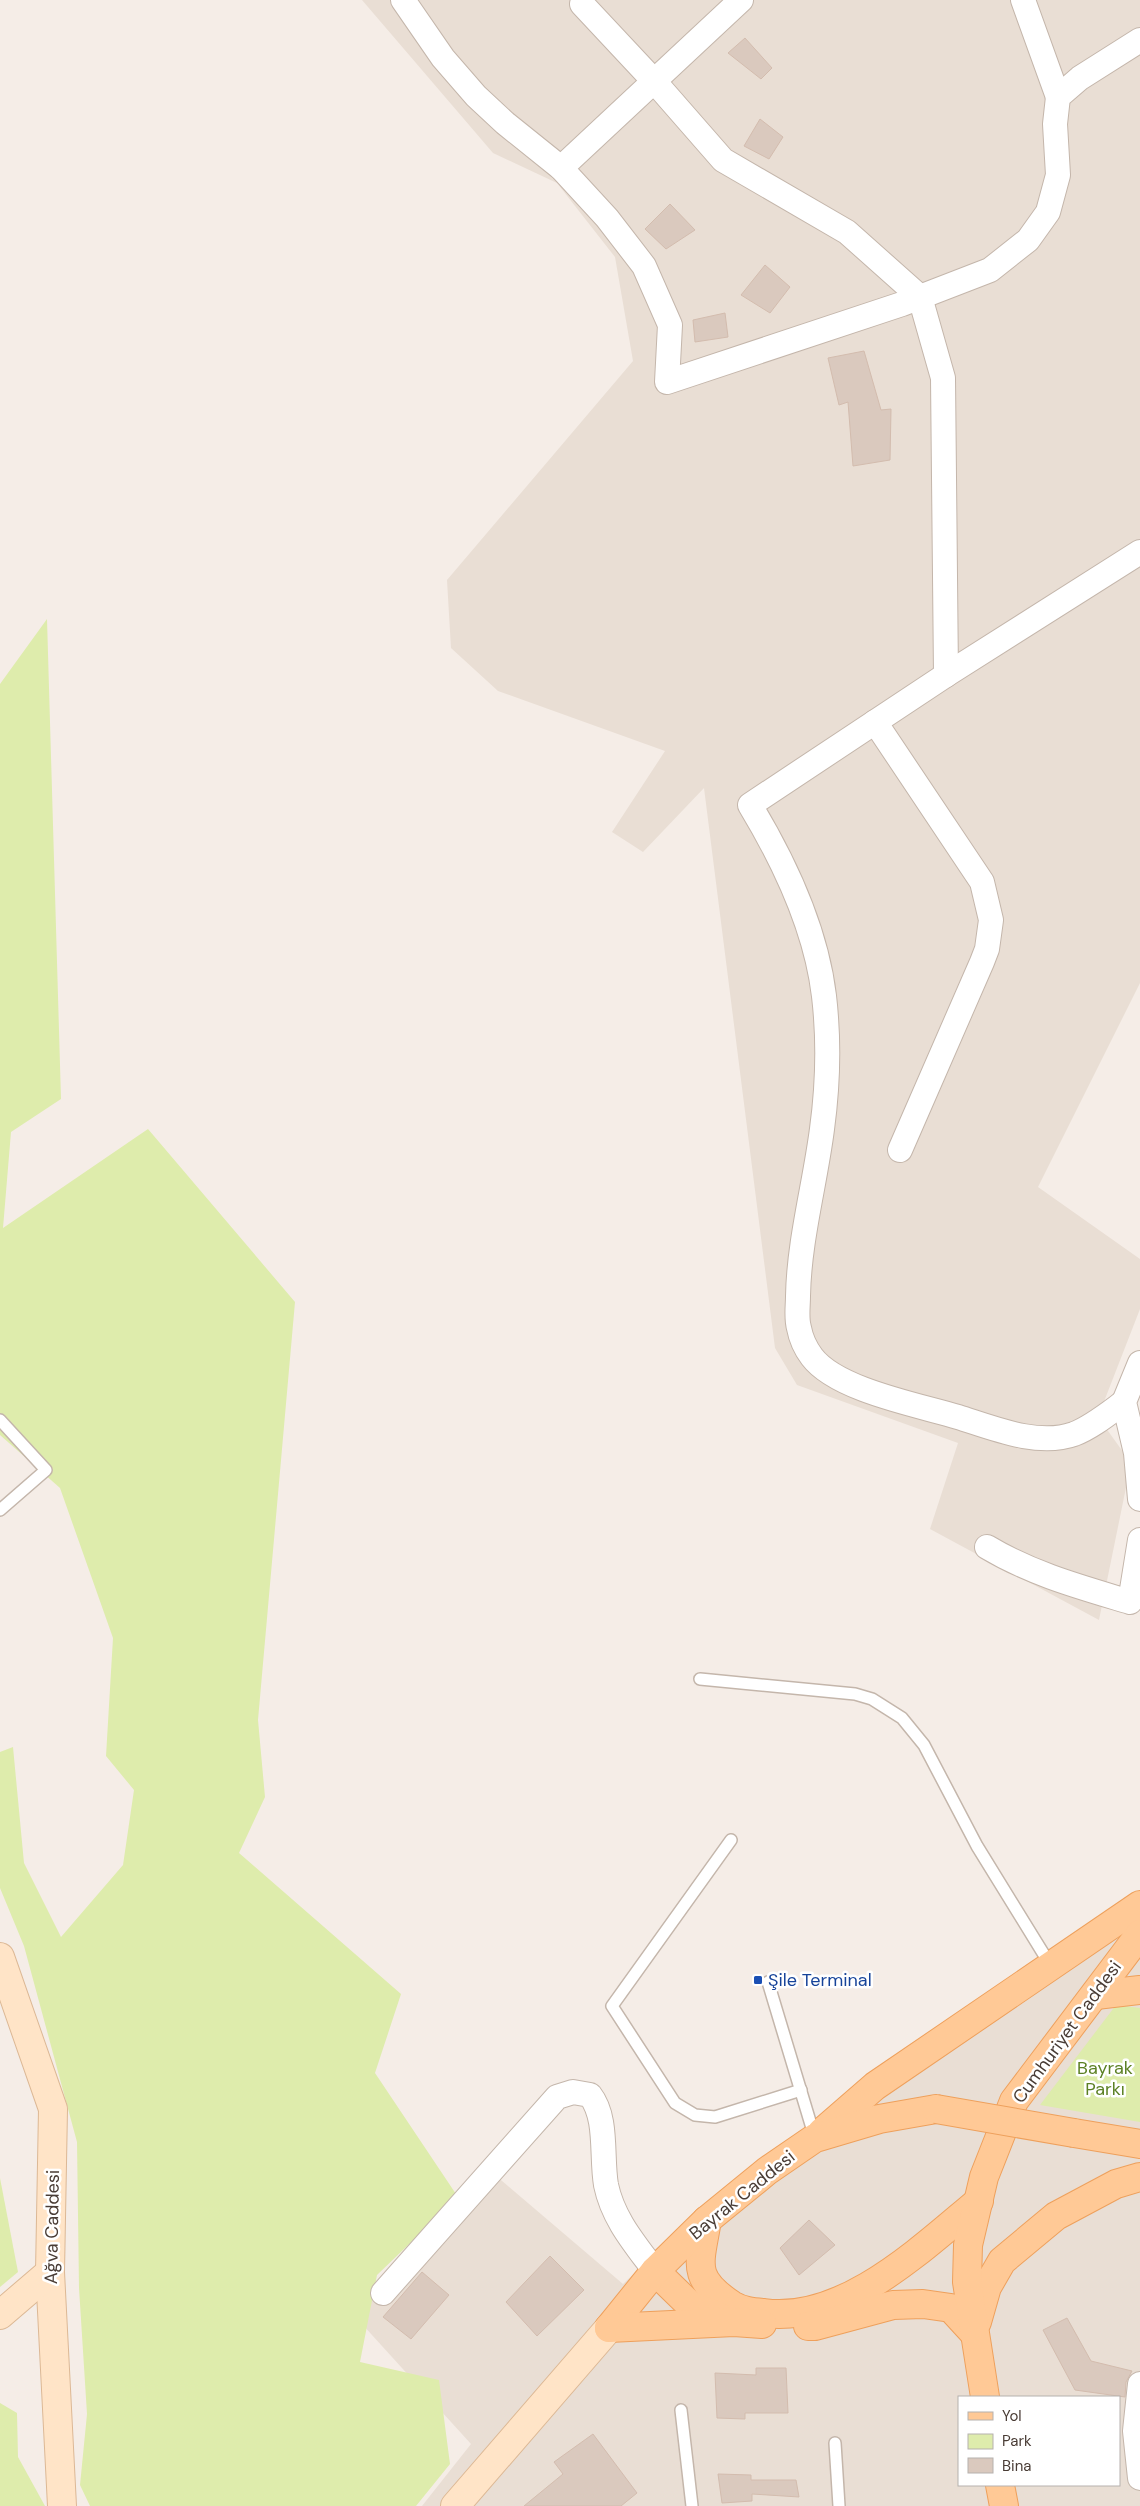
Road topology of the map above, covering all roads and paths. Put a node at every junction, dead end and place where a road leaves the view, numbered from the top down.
1 (403, 0) edge
2 (740, 0) edge
3 (1023, 0) edge
4 (582, 4) dead end
5 (1140, 40) edge
6 (654, 80) junction
7 (1058, 97) junction
8 (561, 168) junction
9 (920, 297) junction
10 (1140, 552) edge
11 (946, 675) junction
12 (875, 722) junction
13 (900, 1150) dead end
14 (1140, 1362) edge
15 (1124, 1402) junction
16 (0, 1420) edge
17 (1140, 1499) edge
18 (0, 1510) edge
19 (1140, 1540) edge
20 (987, 1547) dead end
21 (700, 1679) dead end
22 (731, 1840) dead end
23 (1140, 1905) edge
24 (1138, 1941) edge
25 (0, 1957) edge
26 (1051, 1966) junction
27 (768, 1982) dead end
28 (1140, 1990) edge
29 (1096, 1995) junction
30 (801, 2090) junction
31 (815, 2138) junction
32 (1140, 2144) edge
33 (1140, 2177) edge
34 (979, 2200) junction
35 (707, 2220) junction
36 (655, 2271) junction
37 (50, 2272) junction
38 (383, 2293) dead end
39 (0, 2315) edge
40 (734, 2322) junction
41 (609, 2328) junction
42 (974, 2333) junction
43 (1140, 2384) edge
44 (985, 2396) edge
45 (681, 2410) dead end
46 (835, 2443) dead end
47 (1140, 2478) edge
48 (1000, 2486) edge
49 (62, 2506) edge
50 (455, 2506) edge
51 (692, 2506) edge
52 (838, 2506) edge
53 (1004, 2506) edge

1 - 8 street
2 - 6 street
3 - 7 street
4 - 6 street
5 - 7 street
6 - 8 street
6 - 9 street
7 - 9 street
8 - 9 street
9 - 11 street
10 - 11 street
11 - 12 street
12 - 13 street
12 - 15 street
14 - 15 street
15 - 17 street
16 - 18 lane
19 - 20 street
21 - 26 lane
22 - 30 lane
23 - 26 main road
24 - 29 main road, Cumhuriyet Caddesi
25 - 37 street, Ağva Caddesi
26 - 31 main road
27 - 30 lane
28 - 29 main road
29 - 34 main road, Cumhuriyet Caddesi
30 - 31 lane
31 - 32 main road, Bayrak Caddesi, bridge
31 - 35 main road, Bayrak Caddesi
33 - 42 main road
34 - 35 main road
34 - 42 main road, Cumhuriyet Caddesi
35 - 36 main road, Bayrak Caddesi
36 - 38 street
36 - 40 main road
36 - 41 main road, Bayrak Caddesi
37 - 39 street
37 - 49 street, Ağva Caddesi
40 - 41 main road
40 - 42 main road
41 - 50 street, Bayrak Caddesi
42 - 44 main road, Cumhuriyet Caddesi
43 - 47 street
45 - 51 lane
46 - 52 lane
48 - 53 main road

